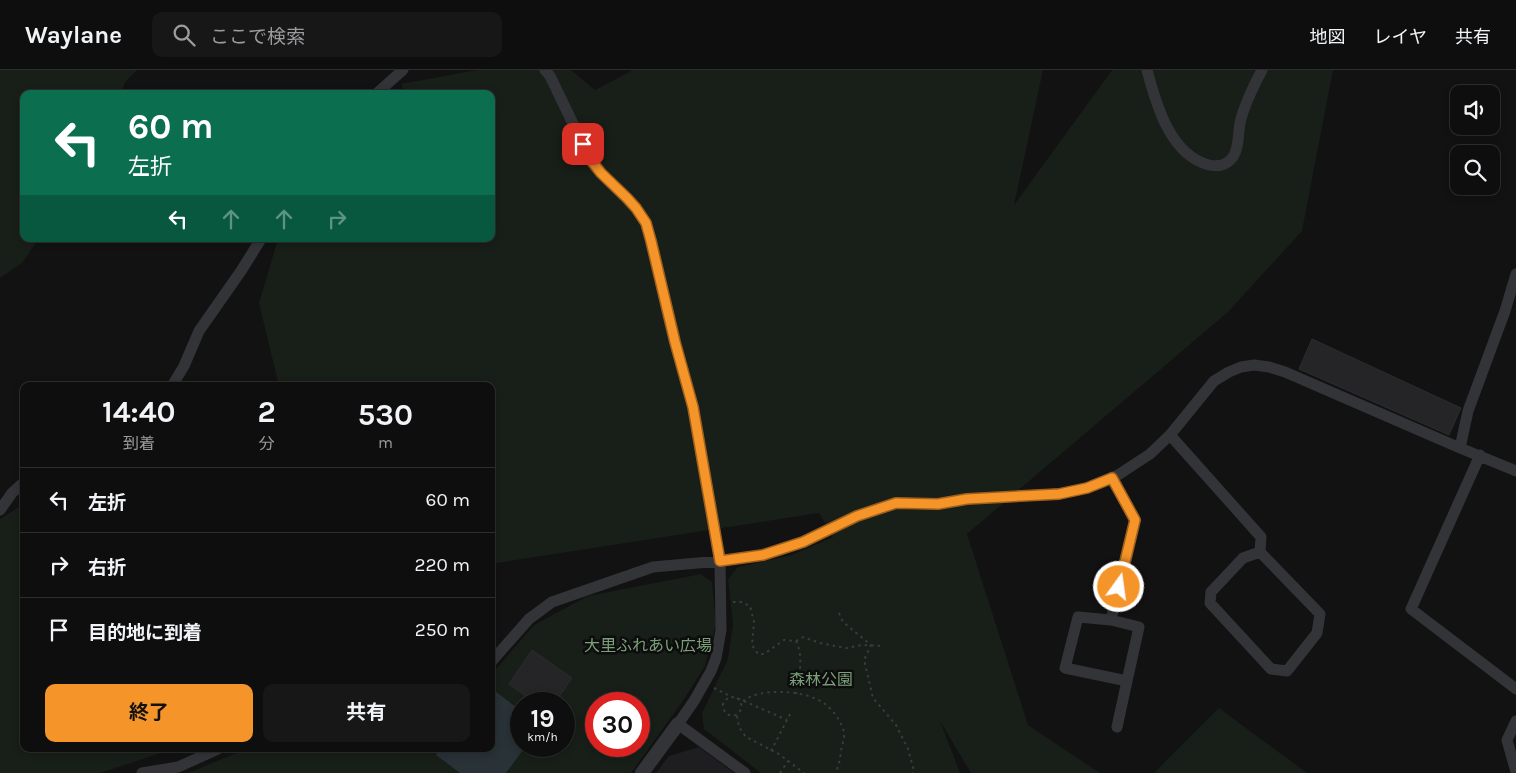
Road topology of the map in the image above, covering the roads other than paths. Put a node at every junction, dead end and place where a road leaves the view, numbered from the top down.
1 (403, 70) edge
2 (545, 70) edge
3 (1147, 70) edge
4 (1262, 70) edge
5 (380, 90) edge
6 (259, 242) edge
7 (1516, 274) edge
8 (1505, 311) junction
9 (1516, 315) edge
10 (174, 382) edge
11 (1170, 435) junction
12 (1460, 448) junction
13 (1480, 455) junction
14 (1516, 471) edge
15 (1112, 478) junction
16 (20, 486) edge
17 (0, 510) edge
18 (1260, 552) junction
19 (720, 561) junction
20 (1111, 620) junction
21 (495, 658) edge
22 (1127, 681) junction
23 (1516, 689) edge
24 (1516, 721) edge
25 (678, 724) junction
26 (1117, 727) dead end
27 (211, 752) edge
28 (1516, 772) edge
29 (142, 773) edge
30 (642, 773) edge
31 (746, 773) edge

1 - 5 street
2 - 19 street
3 - 4 street
6 - 10 street
7 - 8 street
8 - 9 street
8 - 12 street
11 - 12 street
11 - 15 street
11 - 18 street
12 - 13 street
13 - 14 street
13 - 23 street
15 - 19 street
15 - 20 street
16 - 17 street
18 - 18 street
19 - 21 street
19 - 25 street
20 - 22 street
20 - 22 street
22 - 26 street
24 - 28 street
25 - 30 street
25 - 31 street
27 - 29 street

